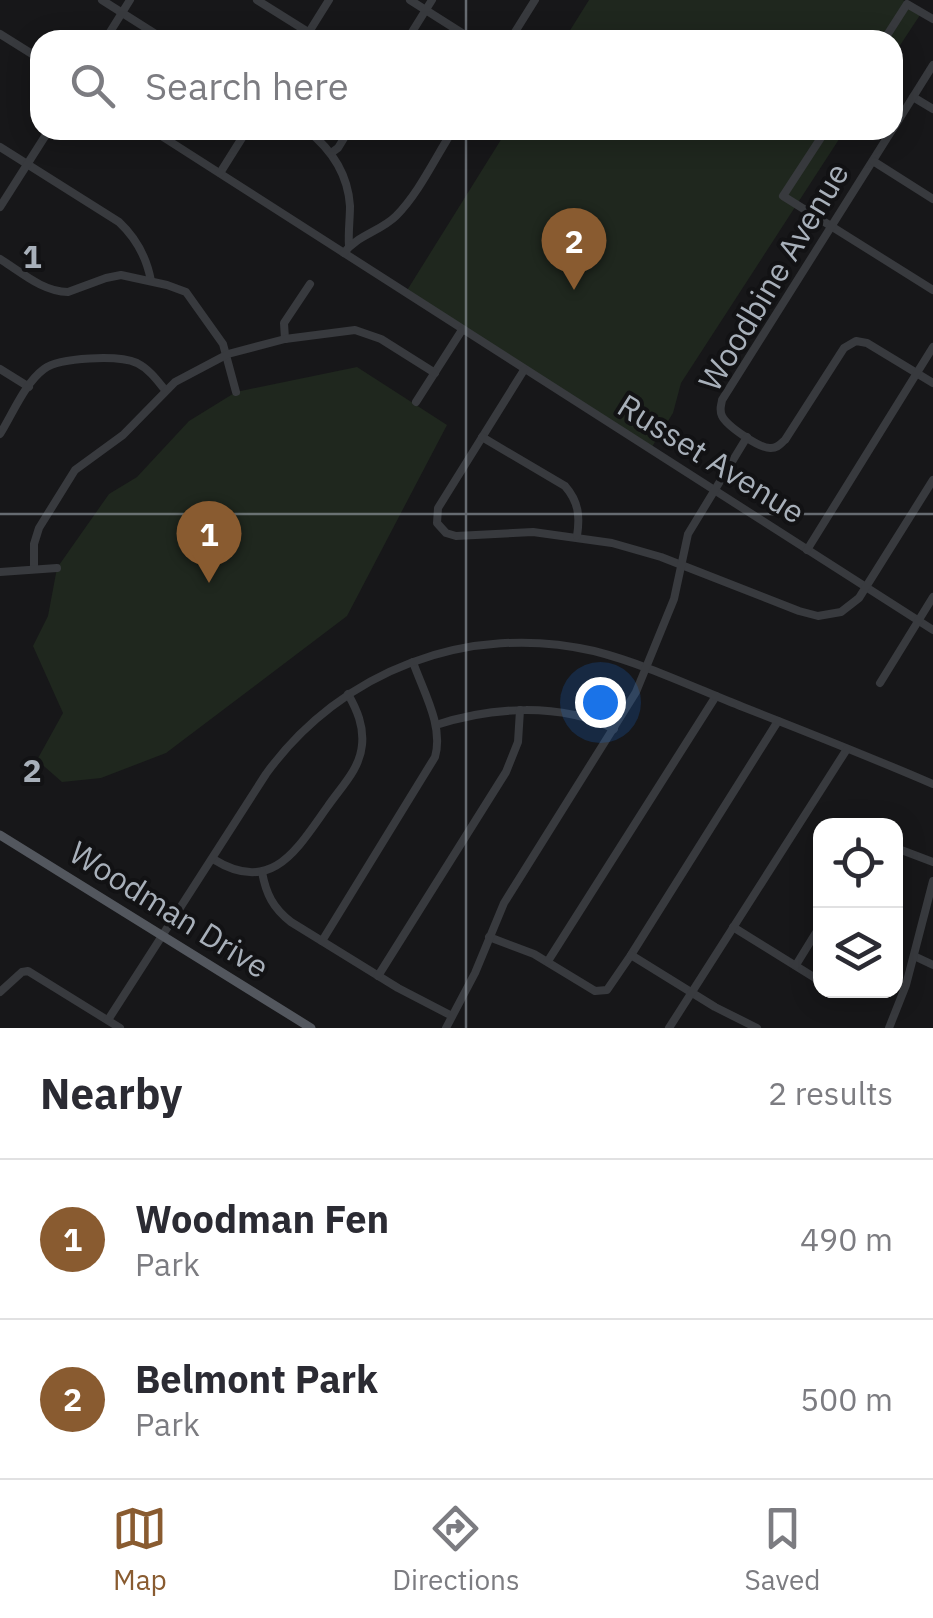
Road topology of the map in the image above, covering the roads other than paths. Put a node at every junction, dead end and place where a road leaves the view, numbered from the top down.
1 (102, 0) edge
2 (130, 0) edge
3 (256, 0) edge
4 (329, 0) edge
5 (410, 0) edge
6 (432, 0) edge
7 (536, 0) edge
8 (426, 10) junction
9 (122, 13) junction
10 (933, 19) edge
11 (111, 30) edge
12 (149, 30) edge
13 (298, 30) edge
14 (310, 30) edge
15 (413, 30) edge
16 (457, 30) edge
17 (516, 30) edge
18 (890, 30) edge
19 (0, 34) edge
20 (30, 53) edge
21 (933, 65) edge
22 (913, 97) junction
23 (933, 109) edge
24 (903, 112) edge
25 (43, 140) edge
26 (168, 140) edge
27 (241, 140) edge
28 (317, 140) edge
29 (343, 140) edge
30 (446, 140) edge
31 (820, 140) edge
32 (885, 140) edge
33 (0, 147) edge
34 (331, 153) junction
35 (873, 161) junction
36 (27, 164) junction
37 (220, 173) junction
38 (933, 199) edge
39 (0, 207) edge
40 (832, 226) junction
41 (347, 250) junction
42 (0, 259) edge
43 (151, 281) junction
44 (310, 284) dead end
45 (933, 290) edge
46 (462, 330) junction
47 (285, 339) junction
48 (933, 347) edge
49 (228, 354) junction
50 (0, 369) edge
51 (524, 370) junction
52 (435, 373) junction
53 (917, 373) junction
54 (933, 383) edge
55 (28, 387) junction
56 (166, 390) junction
57 (236, 392) dead end
58 (416, 402) dead end
59 (0, 434) edge
60 (482, 437) junction
61 (746, 438) junction
62 (933, 480) edge
63 (714, 490) junction
64 (577, 536) junction
65 (807, 550) junction
66 (682, 564) junction
67 (57, 568) dead end
68 (34, 569) junction
69 (0, 572) edge
70 (866, 587) junction
71 (933, 597) edge
72 (918, 620) junction
73 (933, 630) edge
74 (413, 662) junction
75 (646, 668) junction
76 (880, 684) dead end
77 (348, 694) junction
78 (716, 696) junction
79 (520, 710) junction
80 (778, 721) junction
81 (436, 725) junction
82 (614, 729) junction
83 (847, 749) junction
84 (933, 784) edge
85 (0, 836) edge
86 (903, 851) edge
87 (213, 859) junction
88 (933, 862) edge
89 (262, 872) junction
90 (933, 880) edge
91 (733, 927) junction
92 (163, 936) junction
93 (490, 937) junction
94 (813, 937) edge
95 (322, 940) junction
96 (631, 955) junction
97 (914, 956) junction
98 (548, 961) junction
99 (796, 965) junction
100 (933, 965) edge
101 (378, 976) junction
102 (813, 977) edge
103 (0, 992) edge
104 (691, 993) junction
105 (452, 1016) junction
106 (108, 1020) junction
107 (120, 1028) edge
108 (311, 1028) edge
109 (446, 1028) edge
110 (669, 1028) edge
111 (757, 1028) edge
112 (891, 1028) edge

1 - 9 street
2 - 9 street
3 - 13 street
4 - 14 street
5 - 8 street
6 - 8 street
7 - 17 street
8 - 15 street
8 - 16 street
9 - 11 street
9 - 12 street
10 - 18 street
19 - 20 street
21 - 22 street, Woodbine Avenue
22 - 23 street
22 - 24 street, Woodbine Avenue
25 - 36 street
26 - 37 street, Russet Avenue
27 - 37 street
28 - 34 street
29 - 34 street
30 - 41 street
31 - 40 street
32 - 35 street, Woodbine Avenue
33 - 36 street
34 - 41 street
35 - 38 street
35 - 40 street, Woodbine Avenue
36 - 39 street
36 - 43 street
37 - 41 street, Russet Avenue
40 - 45 street
40 - 61 street, Woodbine Avenue
41 - 46 street, Russet Avenue
42 - 43 street
43 - 49 street
44 - 47 street
46 - 51 street, Russet Avenue
46 - 52 street
47 - 49 street
47 - 52 street
48 - 53 street
49 - 56 street
49 - 57 street
50 - 55 street
51 - 60 street
51 - 63 street, Russet Avenue
52 - 58 street
53 - 54 street
53 - 61 street
53 - 65 street
55 - 56 street
55 - 59 street
56 - 68 street
60 - 64 street
60 - 64 street
61 - 63 street, Woodbine Avenue
62 - 70 street
63 - 65 street, Russet Avenue
63 - 66 street, Woodbine Avenue
64 - 66 street
65 - 70 street, Russet Avenue
66 - 70 street
66 - 75 street, Woodbine Avenue
67 - 68 street
68 - 69 street
70 - 72 street, Russet Avenue
71 - 72 street
72 - 73 street, Russet Avenue
72 - 76 street
74 - 75 street
74 - 77 street
74 - 81 street
75 - 78 street
75 - 82 street, Woodbine Avenue
77 - 87 street
77 - 89 street
78 - 80 street
78 - 98 street
79 - 81 street
79 - 82 street
79 - 101 street
80 - 83 street
80 - 96 street
81 - 95 street
82 - 93 street, Woodbine Avenue
83 - 84 street
83 - 91 street
85 - 92 main road, Woodman Drive
86 - 88 street
87 - 89 street
87 - 92 street
89 - 95 street
90 - 97 street
91 - 99 street
91 - 104 street
92 - 106 street
92 - 108 main road, Woodman Drive
93 - 98 street
93 - 105 street, Woodbine Avenue
94 - 99 street
95 - 101 street
96 - 98 street
96 - 104 street
97 - 100 street
97 - 112 street
99 - 102 street
101 - 105 street
103 - 106 street
104 - 110 street
104 - 111 street
105 - 109 street, Woodbine Avenue
106 - 107 street

